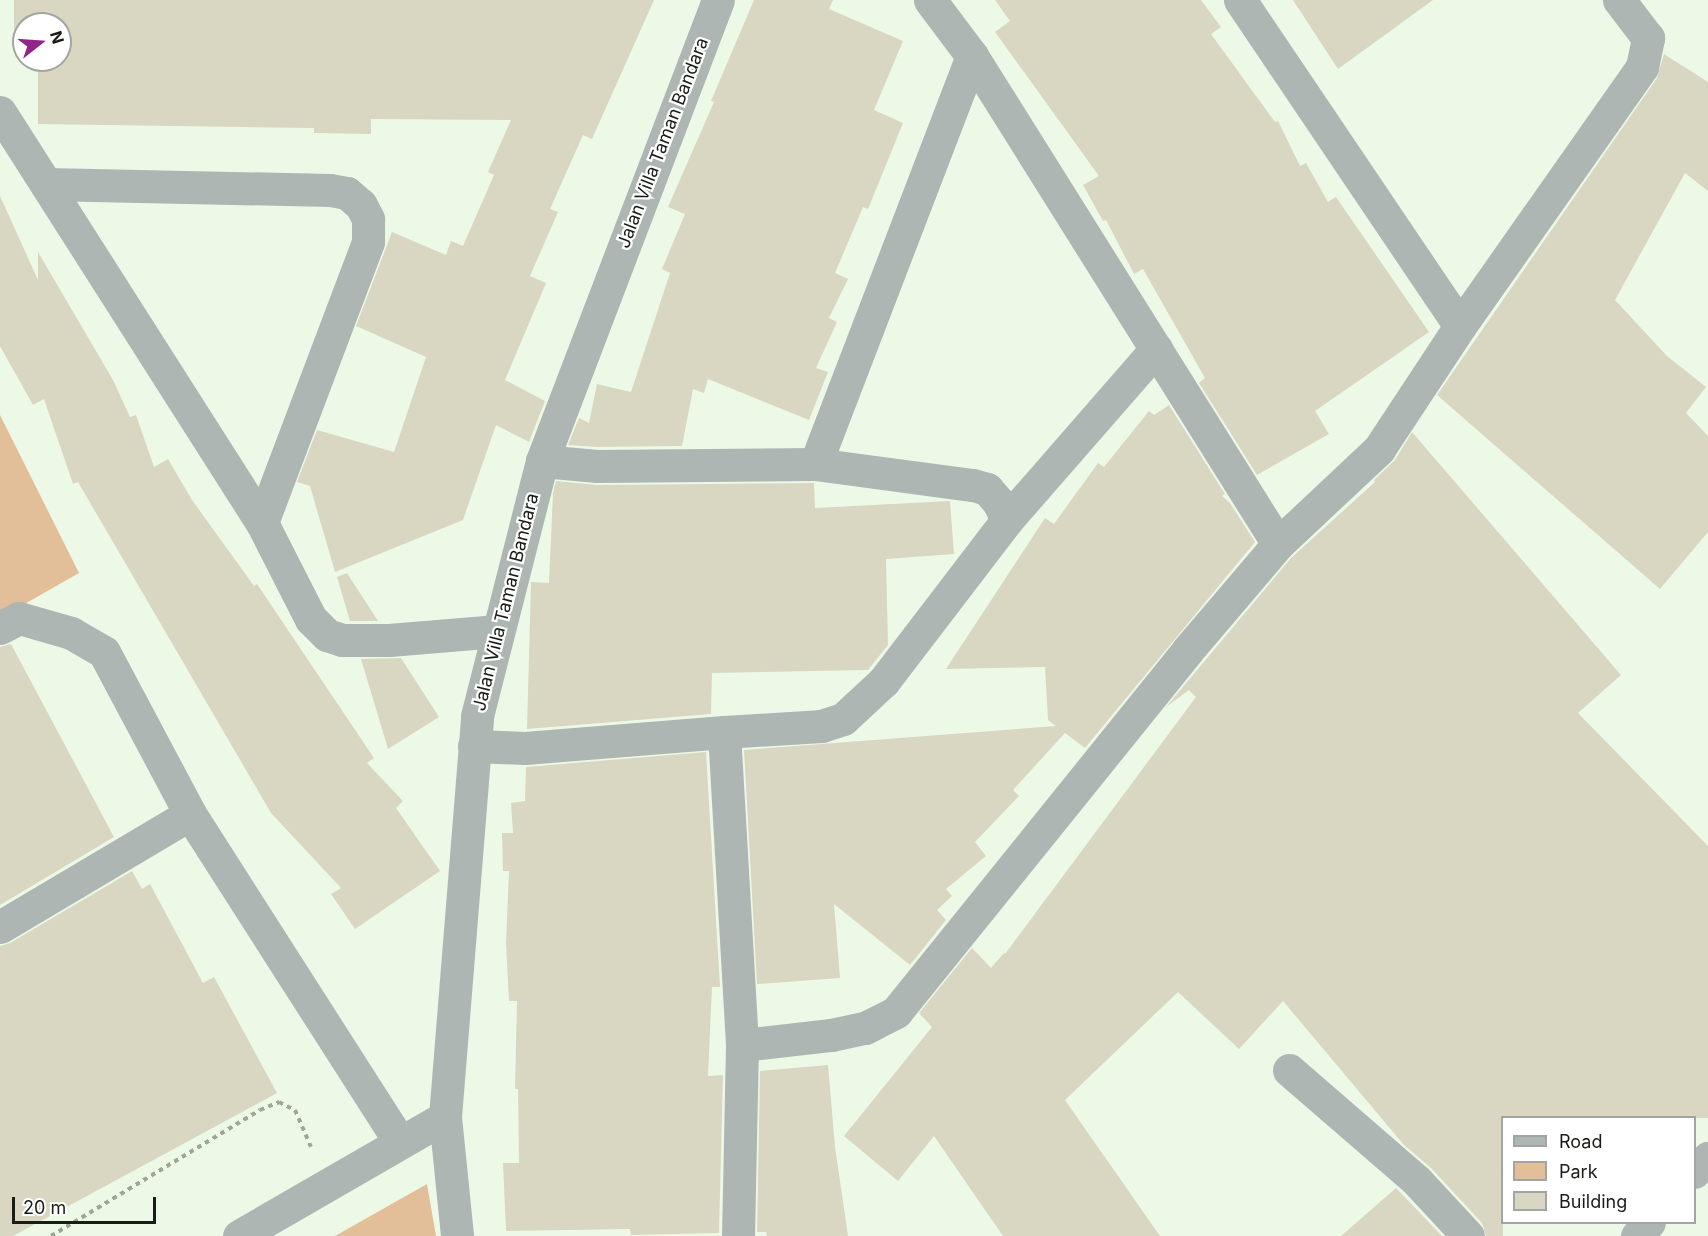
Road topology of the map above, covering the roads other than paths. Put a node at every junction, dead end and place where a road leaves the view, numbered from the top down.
1 (718, 0) edge
2 (930, 0) edge
3 (1240, 0) edge
4 (1619, 0) edge
5 (972, 56) junction
6 (0, 112) edge
7 (46, 184) junction
8 (1460, 326) junction
9 (1156, 349) junction
10 (542, 461) junction
11 (815, 464) junction
12 (1007, 520) junction
13 (262, 523) junction
14 (1278, 544) junction
15 (0, 628) edge
16 (498, 631) junction
17 (724, 732) junction
18 (474, 746) junction
19 (190, 814) junction
20 (0, 927) edge
21 (742, 1045) junction
22 (1289, 1070) dead end
23 (445, 1117) junction
24 (400, 1142) junction
25 (1708, 1158) edge
26 (1696, 1171) edge
27 (1647, 1224) edge
28 (239, 1236) edge
29 (457, 1236) edge
30 (738, 1236) edge
31 (1468, 1236) edge
32 (1637, 1236) edge

1 - 10 street, Jalan Villa Taman Bandara
2 - 5 street
3 - 8 street
4 - 8 street
5 - 9 street
5 - 11 street
6 - 7 street
7 - 13 street
7 - 13 street
8 - 14 street
9 - 12 street
9 - 14 street
10 - 11 street
10 - 16 street, Jalan Villa Taman Bandara
11 - 12 street
12 - 17 street
13 - 16 street
14 - 21 street
15 - 19 street
16 - 18 street, Jalan Villa Taman Bandara
17 - 18 street
17 - 21 street
18 - 23 street, Jalan Villa Taman Bandara
19 - 20 street
19 - 24 street
21 - 30 street
22 - 31 street
23 - 24 street
23 - 29 street, Jalan Villa Taman Bandara
24 - 28 street
25 - 26 street
27 - 32 street

